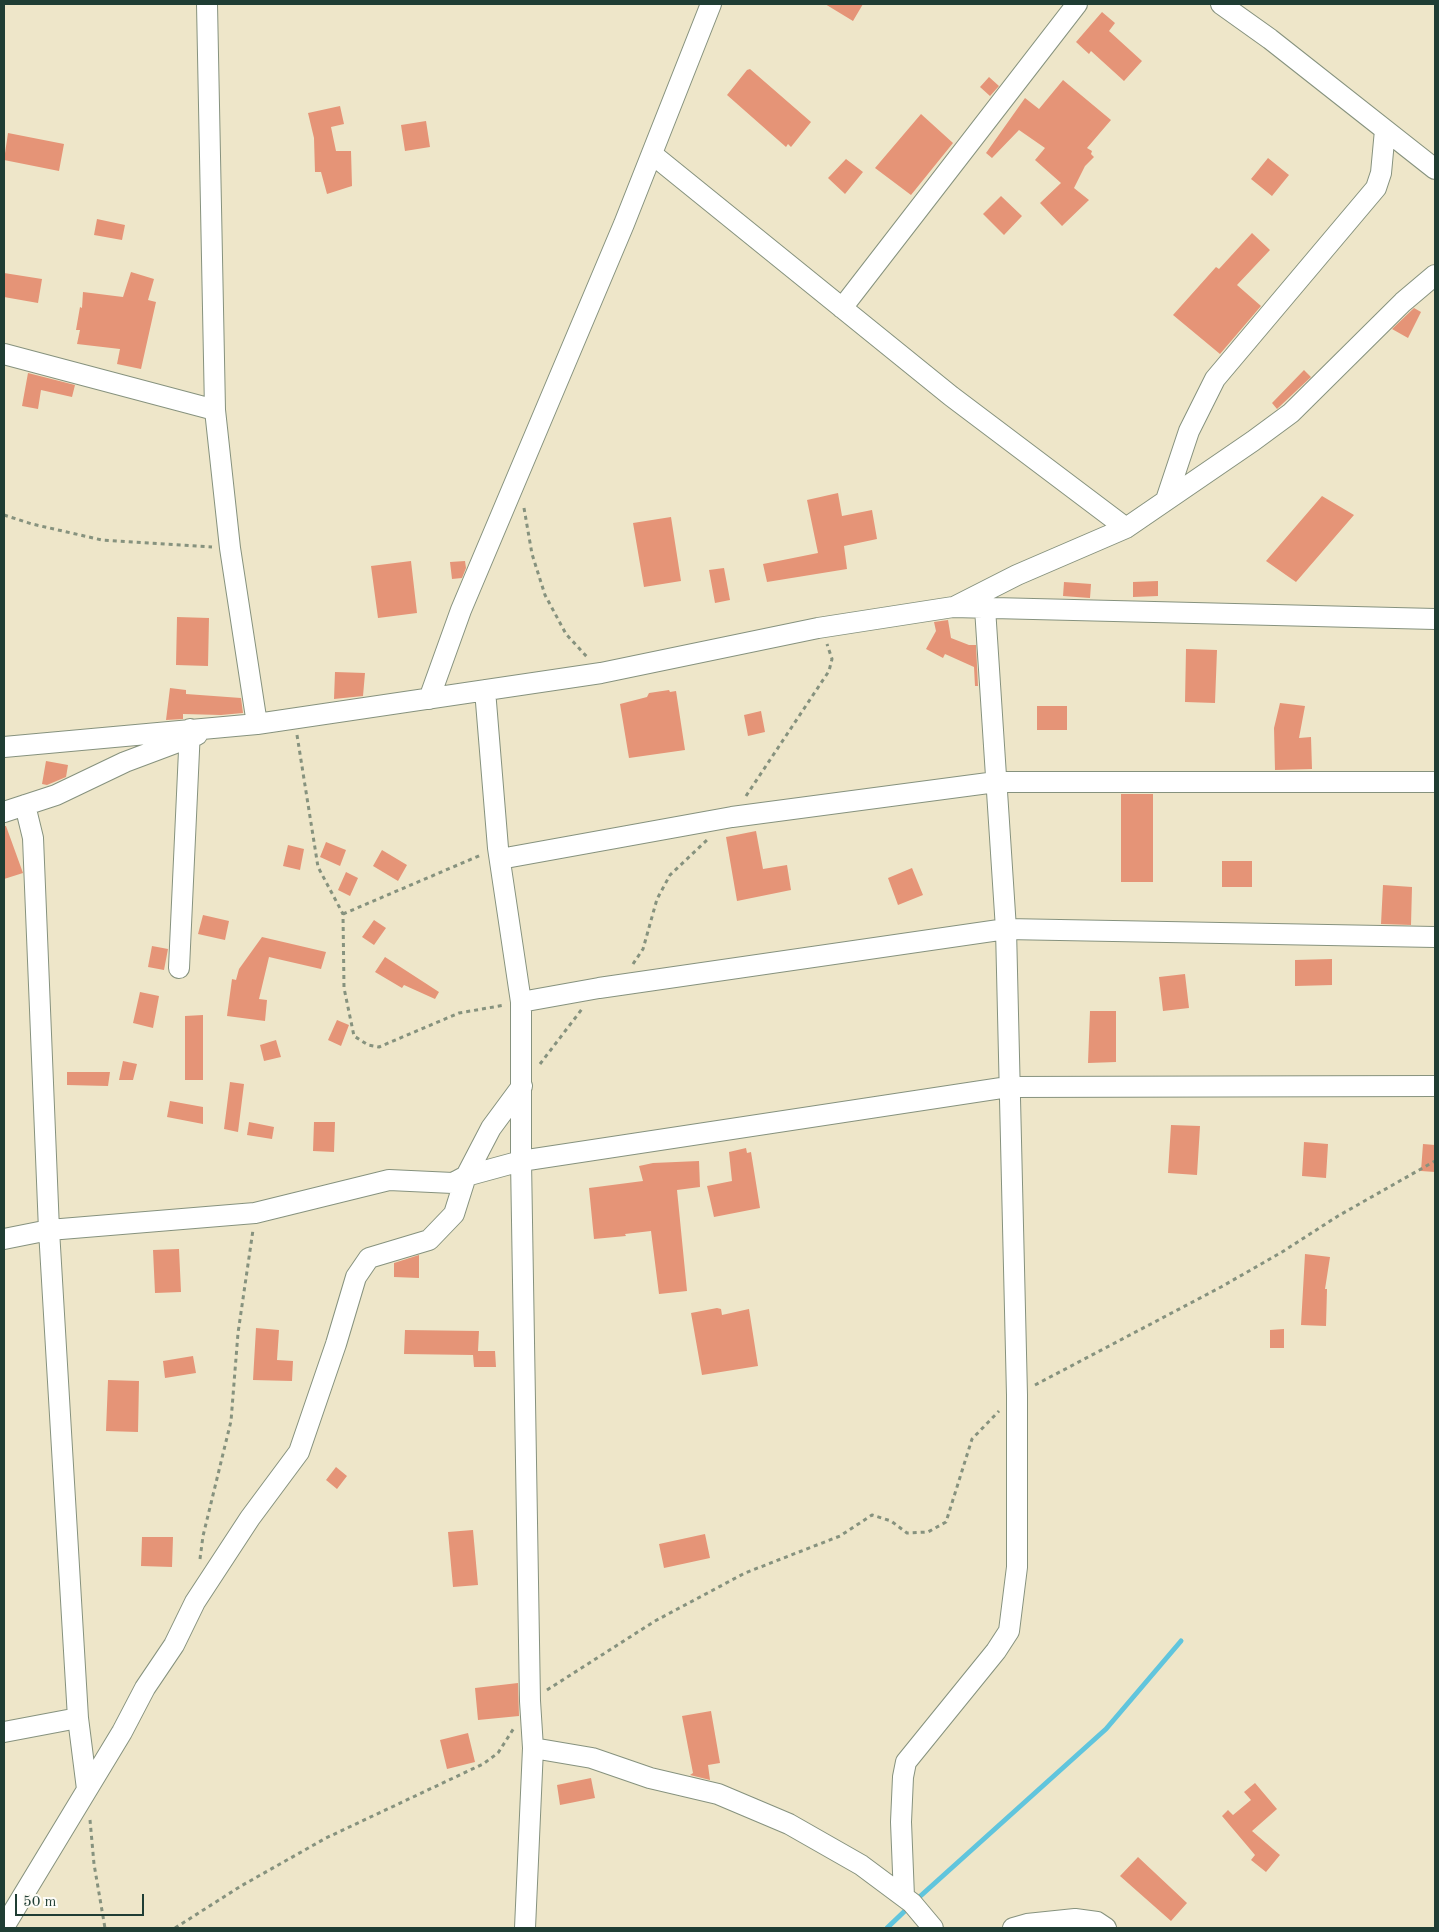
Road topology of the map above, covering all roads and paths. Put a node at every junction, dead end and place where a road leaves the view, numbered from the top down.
1 (207, 4) edge
2 (711, 4) edge
3 (1077, 4) edge
4 (1221, 4) edge
5 (1385, 130) junction
6 (652, 154) junction
7 (1435, 170) edge
8 (1435, 275) edge
9 (842, 308) junction
10 (4, 354) edge
11 (215, 410) junction
12 (1166, 500) junction
13 (524, 505) dead end
14 (4, 515) edge
15 (1126, 528) junction
16 (230, 548) junction
17 (953, 607) junction
18 (985, 608) junction
19 (1435, 619) edge
20 (818, 628) junction
21 (601, 673) junction
22 (485, 690) junction
23 (429, 698) junction
24 (294, 717) junction
25 (256, 724) junction
26 (190, 734) junction
27 (4, 747) edge
28 (996, 782) junction
29 (1435, 782) edge
30 (25, 804) junction
31 (4, 812) edge
32 (732, 818) junction
33 (499, 853) junction
34 (343, 914) junction
35 (1006, 928) junction
36 (1435, 936) edge
37 (630, 966) dead end
38 (180, 968) dead end
39 (599, 988) junction
40 (521, 1002) junction
41 (522, 1086) junction
42 (1435, 1086) edge
43 (1008, 1087) junction
44 (521, 1161) junction
45 (1435, 1161) edge
46 (466, 1176) junction
47 (255, 1213) junction
48 (49, 1230) junction
49 (4, 1238) edge
50 (1017, 1395) junction
51 (200, 1564) dead end
52 (530, 1701) junction
53 (78, 1718) junction
54 (4, 1732) edge
55 (533, 1748) junction
56 (86, 1789) junction
57 (89, 1817) dead end
58 (904, 1897) junction
59 (4, 1927) edge
60 (105, 1928) edge
61 (175, 1928) edge
62 (525, 1928) edge
63 (933, 1928) edge
64 (1013, 1928) edge
65 (1106, 1928) edge

1 - 11 street
2 - 6 street
3 - 9 street
4 - 5 street
5 - 7 street
5 - 12 street
6 - 9 street
6 - 23 street
8 - 12 street
9 - 15 street
10 - 11 street
11 - 16 street
12 - 15 street
13 - 21 path
14 - 16 path
15 - 17 street
16 - 25 street
17 - 18 street
17 - 20 street
18 - 19 street
18 - 28 street
20 - 21 street
20 - 32 path
21 - 22 street
22 - 23 street
22 - 33 street
23 - 24 street
24 - 25 street
24 - 34 path
25 - 26 street
26 - 27 street
26 - 30 street
26 - 38 street
28 - 29 street
28 - 32 street
28 - 35 street
30 - 31 street
30 - 48 street
32 - 33 street
32 - 37 path
33 - 34 path
33 - 40 street
34 - 40 path
35 - 36 street
35 - 39 street
35 - 43 street
39 - 40 street
39 - 41 path
40 - 41 street
41 - 44 street
41 - 46 street
42 - 43 street
43 - 44 street
43 - 50 street
44 - 46 street
44 - 52 street
45 - 50 path
46 - 47 street
46 - 56 street
47 - 48 street
47 - 51 path
48 - 49 street
48 - 53 street
50 - 52 path
50 - 58 street
52 - 55 street
52 - 61 path
53 - 54 street
53 - 56 street
55 - 58 street
55 - 62 street
56 - 59 street
57 - 60 path
58 - 63 street
64 - 65 street

